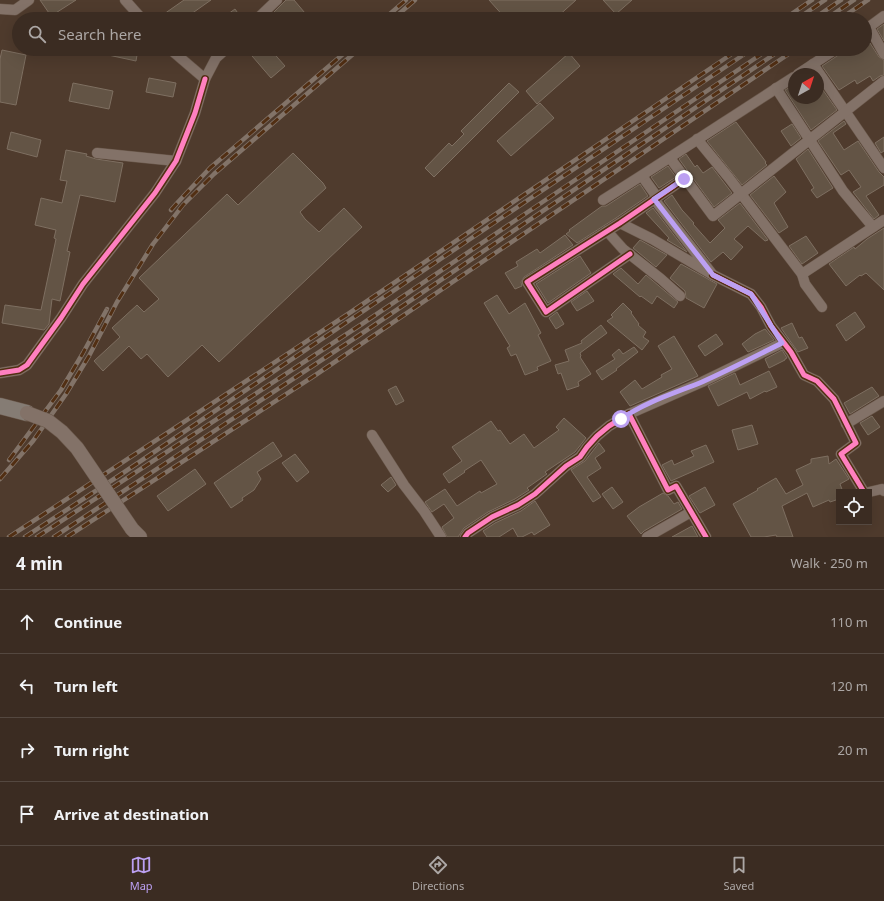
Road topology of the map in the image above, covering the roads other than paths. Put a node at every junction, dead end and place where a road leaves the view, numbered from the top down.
1 (29, 0) edge
2 (125, 0) edge
3 (277, 0) edge
4 (1, 10) edge
5 (136, 12) edge
6 (264, 12) edge
7 (884, 16) edge
8 (872, 25) edge
9 (872, 36) edge
10 (884, 54) edge
11 (178, 56) edge
12 (218, 56) edge
13 (825, 56) edge
14 (813, 64) junction
15 (807, 68) edge
16 (205, 79) junction
17 (788, 80) edge
18 (884, 81) edge
19 (776, 88) junction
20 (845, 111) junction
21 (810, 139) junction
22 (697, 140) junction
23 (98, 152) dead end
24 (670, 158) junction
25 (176, 161) junction
26 (884, 168) edge
27 (642, 176) junction
28 (684, 179) junction
29 (741, 194) junction
30 (656, 198) junction
31 (603, 200) dead end
32 (884, 220) edge
33 (620, 223) junction
34 (873, 227) junction
35 (607, 231) junction
36 (630, 254) junction
37 (802, 274) junction
38 (713, 275) junction
39 (680, 296) dead end
40 (822, 306) dead end
41 (782, 343) junction
42 (0, 373) edge
43 (884, 401) edge
44 (0, 406) edge
45 (27, 413) joint
46 (629, 414) junction
47 (846, 424) junction
48 (372, 435) dead end
49 (862, 489) edge
50 (872, 491) edge
51 (884, 491) edge
52 (691, 512) junction
53 (136, 533) edge
54 (441, 537) edge
55 (465, 537) edge
56 (647, 537) edge
57 (706, 537) edge

1 - 4 street
2 - 5 street
3 - 6 street
7 - 8 street
9 - 10 street
11 - 16 street
12 - 16 street
13 - 14 street
14 - 15 street
14 - 20 street
16 - 25 street
17 - 19 street
18 - 20 street
19 - 21 street
19 - 22 street
20 - 21 street
20 - 26 street
21 - 29 street
21 - 34 street
22 - 24 street
22 - 29 street
23 - 25 street
24 - 27 street
24 - 28 street
25 - 42 street
27 - 30 street
27 - 31 street
28 - 29 street
28 - 30 street
29 - 37 street
30 - 33 street
30 - 38 street
32 - 34 street
33 - 35 street
33 - 38 street
34 - 37 street
35 - 36 street
35 - 36 street
36 - 39 street
37 - 40 street
38 - 41 street
41 - 46 street
41 - 47 street
43 - 47 street
44 - 45 main road
45 - 53 main road, bridge
46 - 52 street
46 - 55 street
47 - 49 street
48 - 54 street
50 - 51 street
52 - 56 street
52 - 57 street

